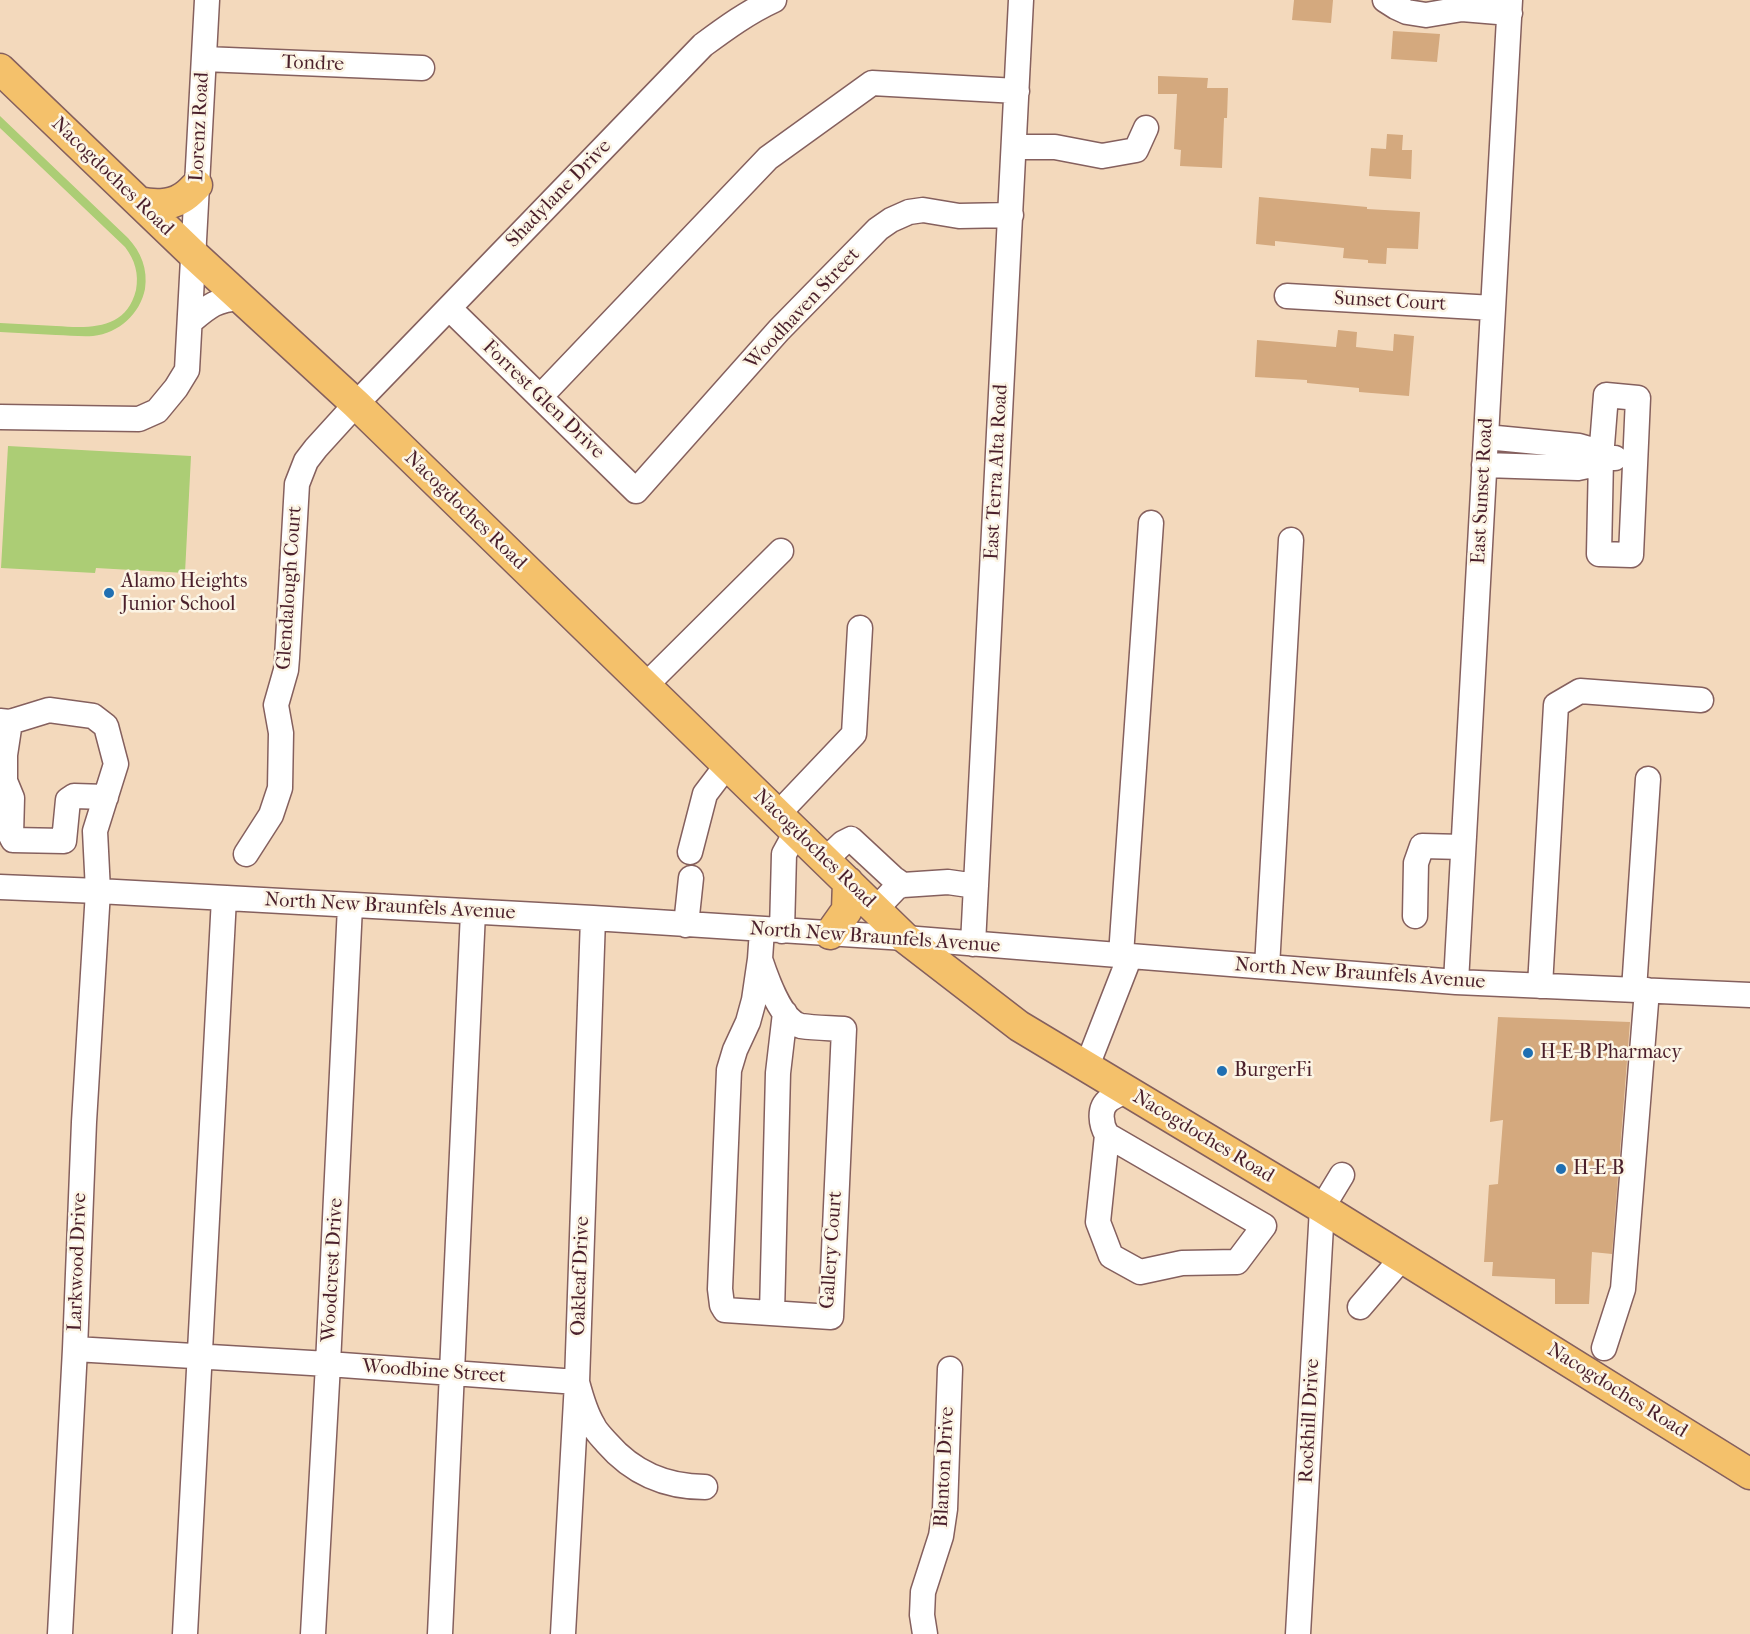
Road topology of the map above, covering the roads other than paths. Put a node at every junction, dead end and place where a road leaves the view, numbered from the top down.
1 (207, 0) edge
2 (774, 0) edge
3 (1021, 0) edge
4 (1385, 0) edge
5 (1510, 6) edge
6 (204, 59) junction
7 (422, 68) dead end
8 (0, 69) edge
9 (1017, 91) junction
10 (1146, 128) dead end
11 (1014, 147) junction
12 (197, 185) junction
13 (139, 202) junction
14 (1011, 215) junction
15 (194, 255) junction
16 (1287, 296) dead end
17 (240, 298) junction
18 (449, 308) junction
19 (1493, 308) junction
20 (190, 322) junction
21 (540, 397) junction
22 (356, 404) junction
23 (0, 417) edge
24 (1486, 437) junction
25 (1554, 443) junction
26 (1601, 458) junction
27 (1635, 459) junction
28 (1484, 465) junction
29 (1552, 467) junction
30 (636, 492) joint
31 (1599, 515) junction
32 (1632, 516) junction
33 (1151, 524) dead end
34 (1291, 540) dead end
35 (781, 550) dead end
36 (860, 628) dead end
37 (645, 686) junction
38 (1701, 700) dead end
39 (5, 722) edge
40 (727, 765) junction
41 (1648, 779) dead end
42 (106, 797) junction
43 (787, 823) junction
44 (1463, 847) junction
45 (690, 852) dead end
46 (246, 854) dead end
47 (825, 860) junction
48 (691, 878) dead end
49 (848, 882) junction
50 (903, 885) junction
51 (976, 886) junction
52 (0, 887) edge
53 (98, 891) junction
54 (224, 898) junction
55 (350, 906) junction
56 (876, 909) junction
57 (473, 912) junction
58 (1415, 916) dead end
59 (594, 918) junction
60 (686, 925) junction
61 (772, 930) junction
62 (830, 934) junction
63 (905, 938) junction
64 (973, 944) junction
65 (1126, 956) junction
66 (760, 959) junction
67 (1267, 967) junction
68 (1456, 982) junction
69 (1540, 986) junction
70 (1640, 990) junction
71 (1750, 995) edge
72 (785, 1013) junction
73 (1087, 1066) junction
74 (1121, 1093) junction
75 (1107, 1135) junction
76 (1341, 1175) dead end
77 (1322, 1208) junction
78 (1402, 1258) junction
79 (1360, 1307) dead end
80 (772, 1313) junction
81 (1604, 1348) dead end
82 (75, 1350) junction
83 (200, 1356) junction
84 (328, 1364) junction
85 (950, 1369) dead end
86 (452, 1373) junction
87 (577, 1382) junction
88 (1750, 1474) edge
89 (705, 1487) dead end
90 (60, 1634) edge
91 (185, 1634) edge
92 (312, 1634) edge
93 (440, 1634) edge
94 (563, 1634) edge
95 (925, 1634) edge
96 (1298, 1634) edge

1 - 6 street, Lorenz Road
2 - 18 street, Shadylane Drive
3 - 9 street, East Terra Alta Road
4 - 5 street
5 - 19 street, East Sunset Road
6 - 7 street, Tondre
6 - 12 street, Lorenz Road
8 - 13 main road, Nacogdoches Road
9 - 11 street, East Terra Alta Road
9 - 21 street
10 - 11 street
11 - 14 street, East Terra Alta Road
12 - 13 main road
12 - 15 street, Lorenz Road
13 - 15 main road, Nacogdoches Road
14 - 30 street, Woodhaven Street
14 - 51 street, East Terra Alta Road
15 - 17 main road, Nacogdoches Road
15 - 20 street, Lorenz Road
16 - 19 street, Sunset Court
17 - 20 street
17 - 22 main road, Nacogdoches Road
18 - 21 street, Forrest Glen Drive
18 - 22 street, Shadylane Drive
19 - 24 street, East Sunset Road
20 - 23 street, Lorenz Road
21 - 30 street, Forrest Glen Drive
22 - 37 main road, Nacogdoches Road
22 - 46 street, Glendalough Court
24 - 25 street
24 - 28 street, East Sunset Road
25 - 26 street
25 - 29 street
26 - 27 street
26 - 27 street
26 - 29 street
26 - 31 street
27 - 32 street
28 - 29 street
28 - 44 street, East Sunset Road
31 - 32 street
31 - 32 street
33 - 65 street
34 - 67 street
35 - 37 street
36 - 43 street, Gallery Court
37 - 40 main road, Nacogdoches Road
38 - 69 street
39 - 42 street, Larkwood Drive
39 - 42 street
40 - 43 main road, Nacogdoches Road
40 - 45 street
41 - 70 street
42 - 53 street, Larkwood Drive
43 - 47 main road, Nacogdoches Road
43 - 61 street, Gallery Court
44 - 58 street
44 - 68 street, East Sunset Road
47 - 49 main road, Nacogdoches Road
47 - 50 street
48 - 60 street
49 - 56 main road, Nacogdoches Road
49 - 62 main road
50 - 51 street
50 - 56 street
51 - 64 street, East Terra Alta Road
52 - 53 street, North New Braunfels Avenue
53 - 54 street, North New Braunfels Avenue
53 - 82 street, Larkwood Drive
54 - 55 street, North New Braunfels Avenue
54 - 83 street
55 - 57 street, North New Braunfels Avenue
55 - 84 street, Woodcrest Drive
56 - 63 main road, Nacogdoches Road
57 - 59 street, North New Braunfels Avenue
57 - 86 street
59 - 60 street, North New Braunfels Avenue
59 - 87 street, Oakleaf Drive
60 - 61 street, North New Braunfels Avenue
61 - 62 street, North New Braunfels Avenue
61 - 66 street, Gallery Court
62 - 63 street, North New Braunfels Avenue
63 - 64 street, North New Braunfels Avenue
63 - 73 main road, Nacogdoches Road
64 - 65 street, North New Braunfels Avenue
65 - 67 street, North New Braunfels Avenue
65 - 73 street
66 - 72 street, Gallery Court
66 - 80 street, Gallery Court
67 - 68 street, North New Braunfels Avenue
68 - 69 street, North New Braunfels Avenue
69 - 70 street, North New Braunfels Avenue
70 - 71 street, North New Braunfels Avenue
70 - 81 street
72 - 80 street
72 - 80 street, Gallery Court
73 - 74 main road, Nacogdoches Road
74 - 75 street
74 - 77 main road, Nacogdoches Road
75 - 75 street
76 - 77 street
77 - 78 main road, Nacogdoches Road
77 - 96 street, Rockhill Drive
78 - 79 street
78 - 88 main road, Nacogdoches Road
82 - 83 street, Woodbine Street
82 - 90 street, Larkwood Drive
83 - 84 street, Woodbine Street
83 - 91 street
84 - 86 street, Woodbine Street
84 - 92 street, Woodcrest Drive
85 - 95 street, Blanton Drive
86 - 87 street, Woodbine Street
86 - 93 street
87 - 89 street
87 - 94 street, Oakleaf Drive

